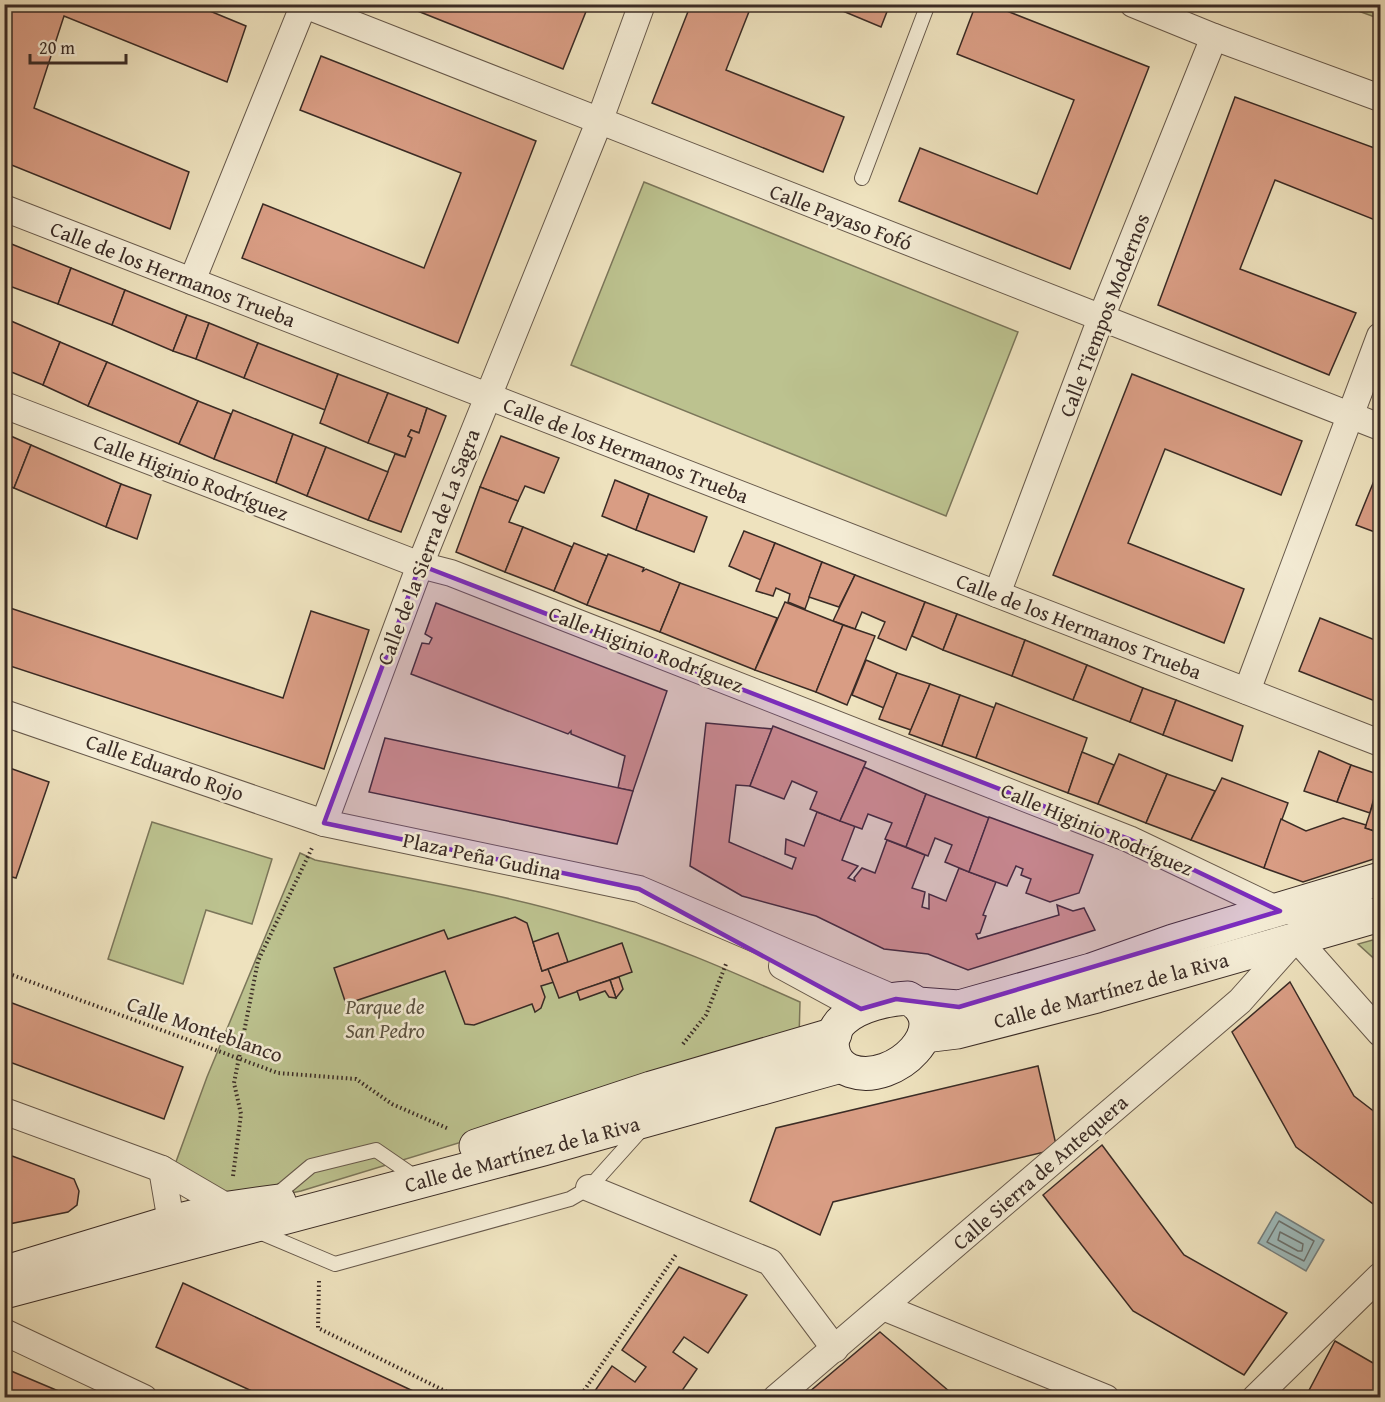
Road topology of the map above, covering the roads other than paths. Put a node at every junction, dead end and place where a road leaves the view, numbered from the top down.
1 (642, 4) edge
2 (927, 4) edge
3 (1133, 4) edge
4 (303, 5) edge
5 (1214, 37) junction
6 (1380, 98) edge
7 (599, 122) junction
8 (862, 178) dead end
9 (4, 208) edge
10 (192, 281) junction
11 (1101, 318) junction
12 (1380, 336) edge
13 (487, 396) junction
14 (4, 405) edge
15 (1351, 416) junction
16 (1380, 427) edge
17 (420, 565) junction
18 (997, 594) junction
19 (1247, 691) junction
20 (4, 713) edge
21 (1380, 743) edge
22 (324, 823) junction
23 (1380, 879) edge
24 (639, 889) junction
25 (1380, 913) edge
26 (1288, 925) junction
27 (907, 1001) junction
28 (861, 1009) junction
29 (1380, 1033) edge
30 (835, 1034) junction
31 (924, 1036) junction
32 (841, 1066) junction
33 (4, 1111) edge
34 (650, 1120) junction
35 (162, 1168) junction
36 (589, 1188) junction
37 (248, 1214) junction
38 (171, 1222) junction
39 (203, 1238) junction
40 (4, 1274) edge
41 (1380, 1276) edge
42 (4, 1292) edge
43 (883, 1307) junction
44 (4, 1332) edge
45 (836, 1349) junction
46 (144, 1398) edge
47 (776, 1398) edge
48 (1106, 1398) edge
49 (1255, 1398) edge

1 - 7 street, Calle de la Sierra de La Sagra
2 - 8 lane
3 - 5 street
4 - 7 street, Calle Payaso Fofó
4 - 10 street
5 - 6 street
5 - 11 street, Calle Tiempos Modernos
7 - 11 street, Calle Payaso Fofó
7 - 13 street, Calle de la Sierra de La Sagra
9 - 10 street, Calle de los Hermanos Trueba
10 - 13 street, Calle de los Hermanos Trueba
11 - 15 street, Calle Payaso Fofó
11 - 18 street, Calle Tiempos Modernos
12 - 15 street
13 - 17 street, Calle de la Sierra de La Sagra
13 - 18 street, Calle de los Hermanos Trueba
14 - 17 street, Calle Higinio Rodríguez
15 - 16 street, Calle Payaso Fofó
15 - 19 street
17 - 22 street, Calle de la Sierra de La Sagra
17 - 26 street, Calle Higinio Rodríguez
18 - 19 street, Calle de los Hermanos Trueba
19 - 21 street, Calle de los Hermanos Trueba
20 - 22 street, Calle Eduardo Rojo
22 - 24 street, Plaza Peña Gudina
23 - 26 street, Calle de Martínez de la Riva
24 - 27 street, Plaza Peña Gudina
24 - 28 street, Plaza Peña Gudina
25 - 26 street, Calle de Martínez de la Riva
26 - 27 street, Calle de Martínez de la Riva
26 - 29 street
26 - 31 street, Calle de Martínez de la Riva
26 - 43 street, Calle Sierra de Antequera
27 - 28 street
27 - 31 street
28 - 30 street
30 - 32 street
30 - 37 street, Calle de Martínez de la Riva
31 - 32 street
32 - 34 street, Calle de Martínez de la Riva
33 - 35 street
34 - 36 lane
34 - 37 street, Calle de Martínez de la Riva
35 - 37 street
35 - 38 street
36 - 37 lane
36 - 45 street
37 - 38 street, Calle de Martínez de la Riva
37 - 39 street, Calle de Martínez de la Riva
38 - 39 street
38 - 40 street, Calle de Martínez de la Riva
39 - 42 street, Calle de Martínez de la Riva
41 - 49 street
43 - 45 street, Calle Sierra de Antequera
43 - 48 street
44 - 46 street
45 - 47 street, Calle Sierra de Antequera

